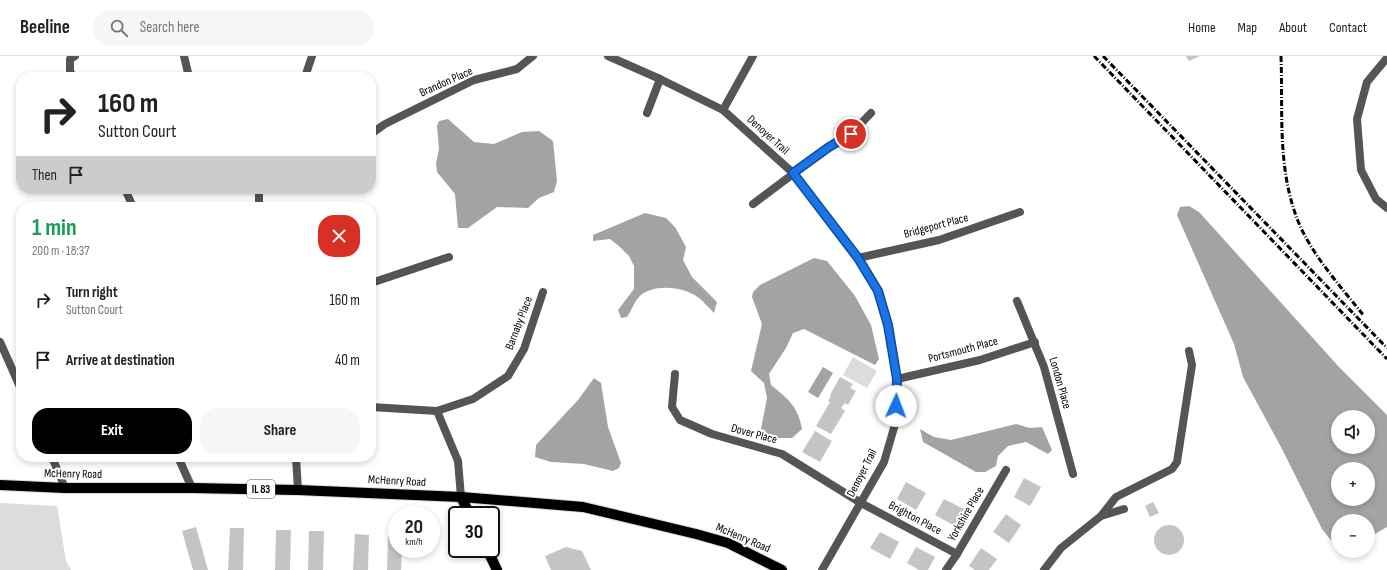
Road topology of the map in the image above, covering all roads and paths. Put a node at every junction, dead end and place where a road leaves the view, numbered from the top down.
1 (184, 56) edge
2 (312, 56) edge
3 (533, 56) edge
4 (608, 56) edge
5 (753, 56) edge
6 (73, 58) edge
7 (1387, 58) edge
8 (70, 72) edge
9 (188, 72) edge
10 (307, 72) edge
11 (660, 79) junction
12 (723, 110) junction
13 (871, 112) dead end
14 (647, 113) dead end
15 (376, 130) edge
16 (793, 173) junction
17 (754, 204) dead end
18 (1387, 208) edge
19 (1020, 212) dead end
20 (449, 257) dead end
21 (858, 258) junction
22 (376, 281) edge
23 (543, 292) dead end
24 (1018, 301) dead end
25 (0, 342) edge
26 (1035, 342) junction
27 (1189, 351) dead end
28 (675, 374) dead end
29 (16, 378) edge
30 (897, 379) junction
31 (376, 407) edge
32 (437, 410) junction
33 (54, 462) edge
34 (180, 462) edge
35 (296, 462) edge
36 (1006, 470) dead end
37 (1073, 474) dead end
38 (0, 485) edge
39 (65, 488) junction
40 (192, 488) junction
41 (298, 490) junction
42 (461, 497) junction
43 (861, 503) junction
44 (466, 506) edge
45 (1124, 509) dead end
46 (1101, 516) junction
47 (957, 554) junction
48 (491, 558) edge
49 (497, 570) edge
50 (782, 570) edge
51 (822, 570) edge
52 (946, 570) edge
53 (1044, 570) edge

1 - 9 street
2 - 10 street
3 - 15 street, Brandon Place
4 - 11 street, Denoyer Trail
5 - 12 street
6 - 8 street
7 - 18 street
11 - 12 street, Denoyer Trail
11 - 14 street
12 - 16 street, Denoyer Trail
13 - 16 street
16 - 17 street
16 - 21 street, Denoyer Trail
19 - 21 street, Bridgeport Place
20 - 22 street
21 - 30 street, Denoyer Trail
23 - 32 street, Barnaby Place
24 - 26 street, London Place
25 - 29 street
26 - 30 street, Portsmouth Place
26 - 37 street, London Place
27 - 46 street
28 - 43 street, Dover Place
30 - 43 street, Denoyer Trail
31 - 32 street, Barnaby Place
32 - 42 street
33 - 39 street
34 - 40 street
35 - 41 street
36 - 47 street, Yorkshire Place
38 - 39 main road, McHenry Road / IL 83
39 - 40 main road, McHenry Road / IL 83
40 - 41 main road, McHenry Road / IL 83
41 - 42 main road, McHenry Road / IL 83
42 - 44 main road
42 - 50 main road, McHenry Road
43 - 47 street, Brighton Place
43 - 51 street, Denoyer Trail
45 - 46 street
46 - 53 street
47 - 52 street, Yorkshire Place
48 - 49 main road

